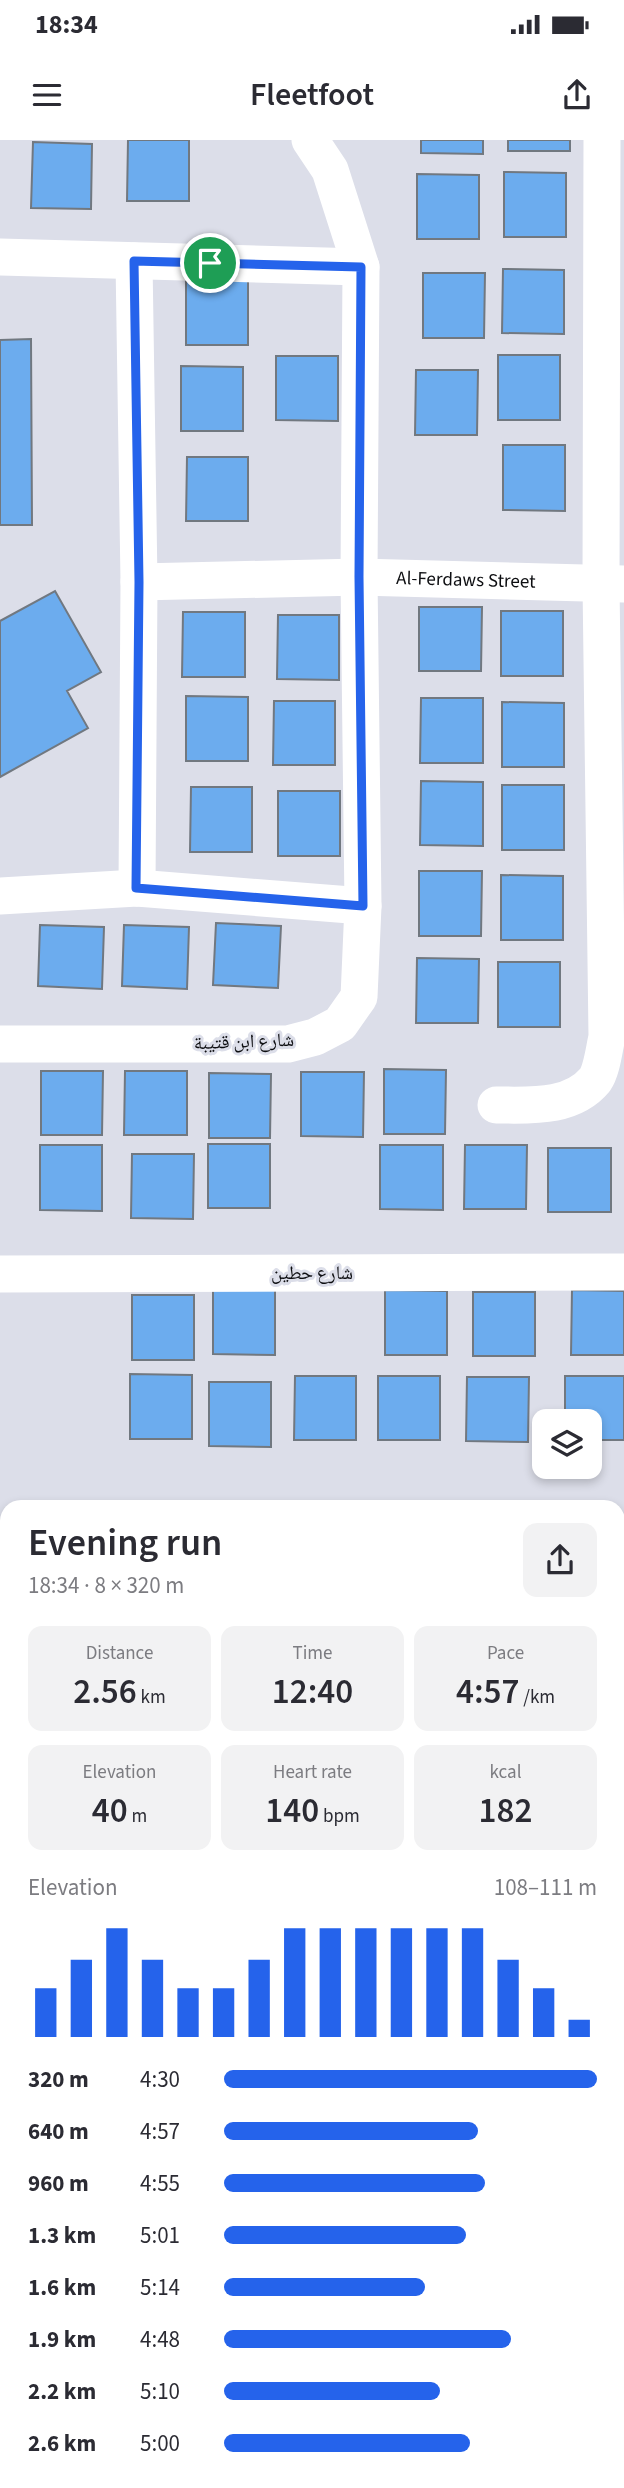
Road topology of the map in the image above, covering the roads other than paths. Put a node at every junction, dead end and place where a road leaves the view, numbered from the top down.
1 (310, 140) edge
2 (602, 140) edge
3 (0, 257) edge
4 (134, 261) junction
5 (361, 267) junction
6 (359, 577) junction
7 (139, 582) junction
8 (613, 584) edge
9 (136, 888) junction
10 (0, 896) edge
11 (363, 906) junction
12 (0, 1044) edge
13 (496, 1105) dead end
14 (624, 1272) edge
15 (0, 1274) edge

1 - 5 street, شارع ابن قتيبة
2 - 8 street
3 - 4 street
4 - 5 street
4 - 7 street
5 - 6 street, شارع ابن قتيبة
6 - 7 street, Al-Ferdaws Street
6 - 8 street, Al-Ferdaws Street
6 - 11 street, شارع ابن قتيبة
7 - 9 street
8 - 13 street
9 - 10 street
9 - 11 street
11 - 12 street, شارع ابن قتيبة
14 - 15 street, شارع حطين

